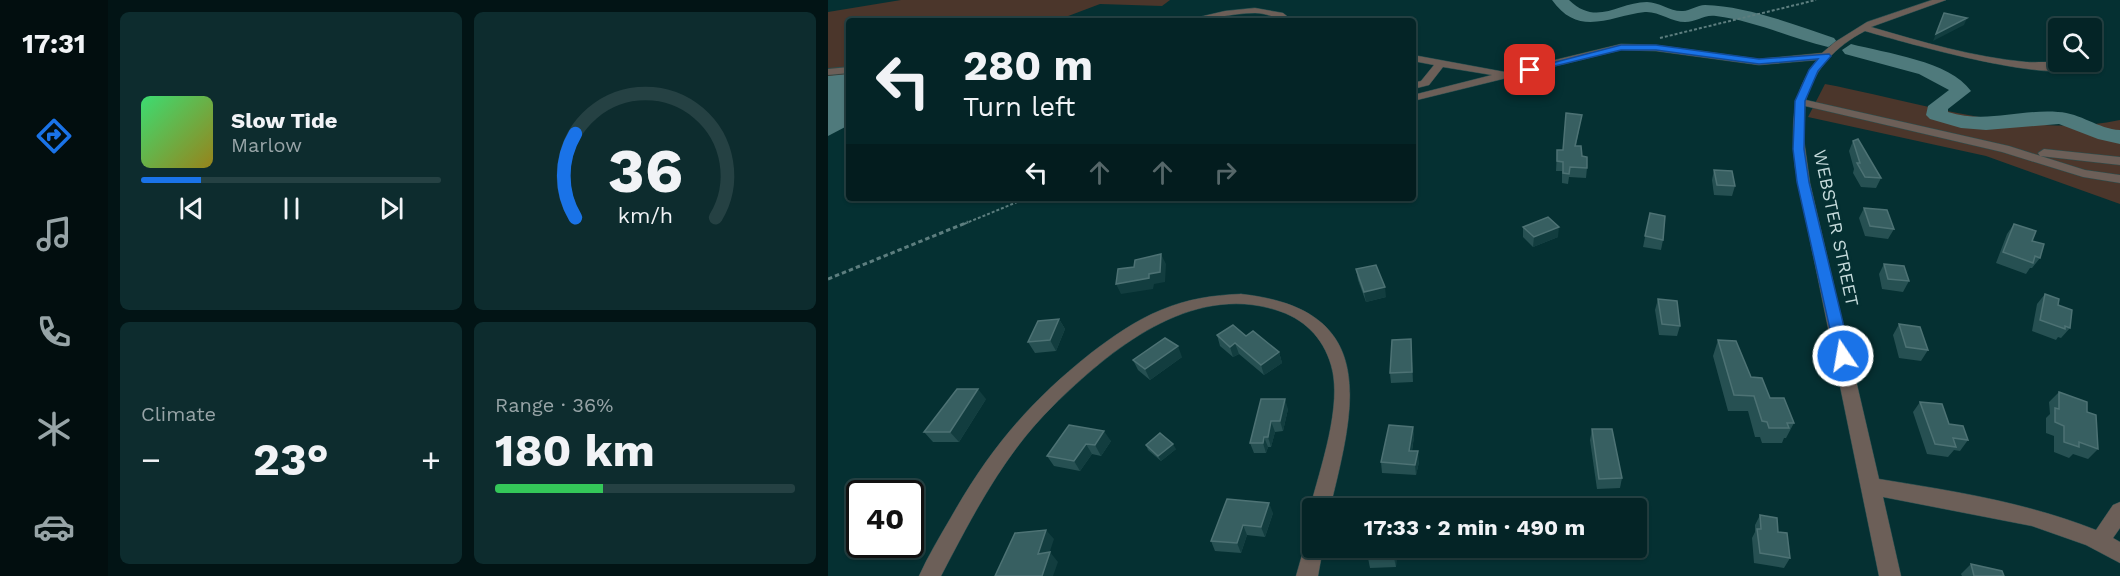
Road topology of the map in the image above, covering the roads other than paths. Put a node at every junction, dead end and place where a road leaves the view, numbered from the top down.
1 (1942, 0) edge
2 (1206, 18) edge
3 (1285, 18) edge
4 (1864, 28) junction
5 (1826, 56) junction
6 (1416, 59) edge
7 (1441, 63) junction
8 (2048, 68) edge
9 (846, 70) edge
10 (828, 72) edge
11 (1507, 75) junction
12 (1416, 85) edge
13 (1416, 97) edge
14 (1800, 102) junction
15 (2005, 149) junction
16 (2120, 161) edge
17 (2120, 179) edge
18 (1871, 486) junction
19 (1322, 498) edge
20 (2120, 511) edge
21 (2099, 542) junction
22 (2120, 553) edge
23 (1310, 558) edge
24 (930, 576) edge
25 (1306, 576) edge
26 (1890, 576) edge

1 - 4 street, WEBSTER STREET
2 - 3 street
4 - 5 street, WEBSTER STREET
4 - 8 street
5 - 11 street
5 - 14 street, WEBSTER STREET
6 - 7 street
7 - 11 street
7 - 12 street
9 - 10 street
11 - 13 street
14 - 15 street
14 - 18 street, WEBSTER STREET
15 - 16 street
15 - 17 street
18 - 21 street
18 - 26 street, WEBSTER STREET
19 - 24 street
20 - 21 street
21 - 22 street
23 - 25 street

